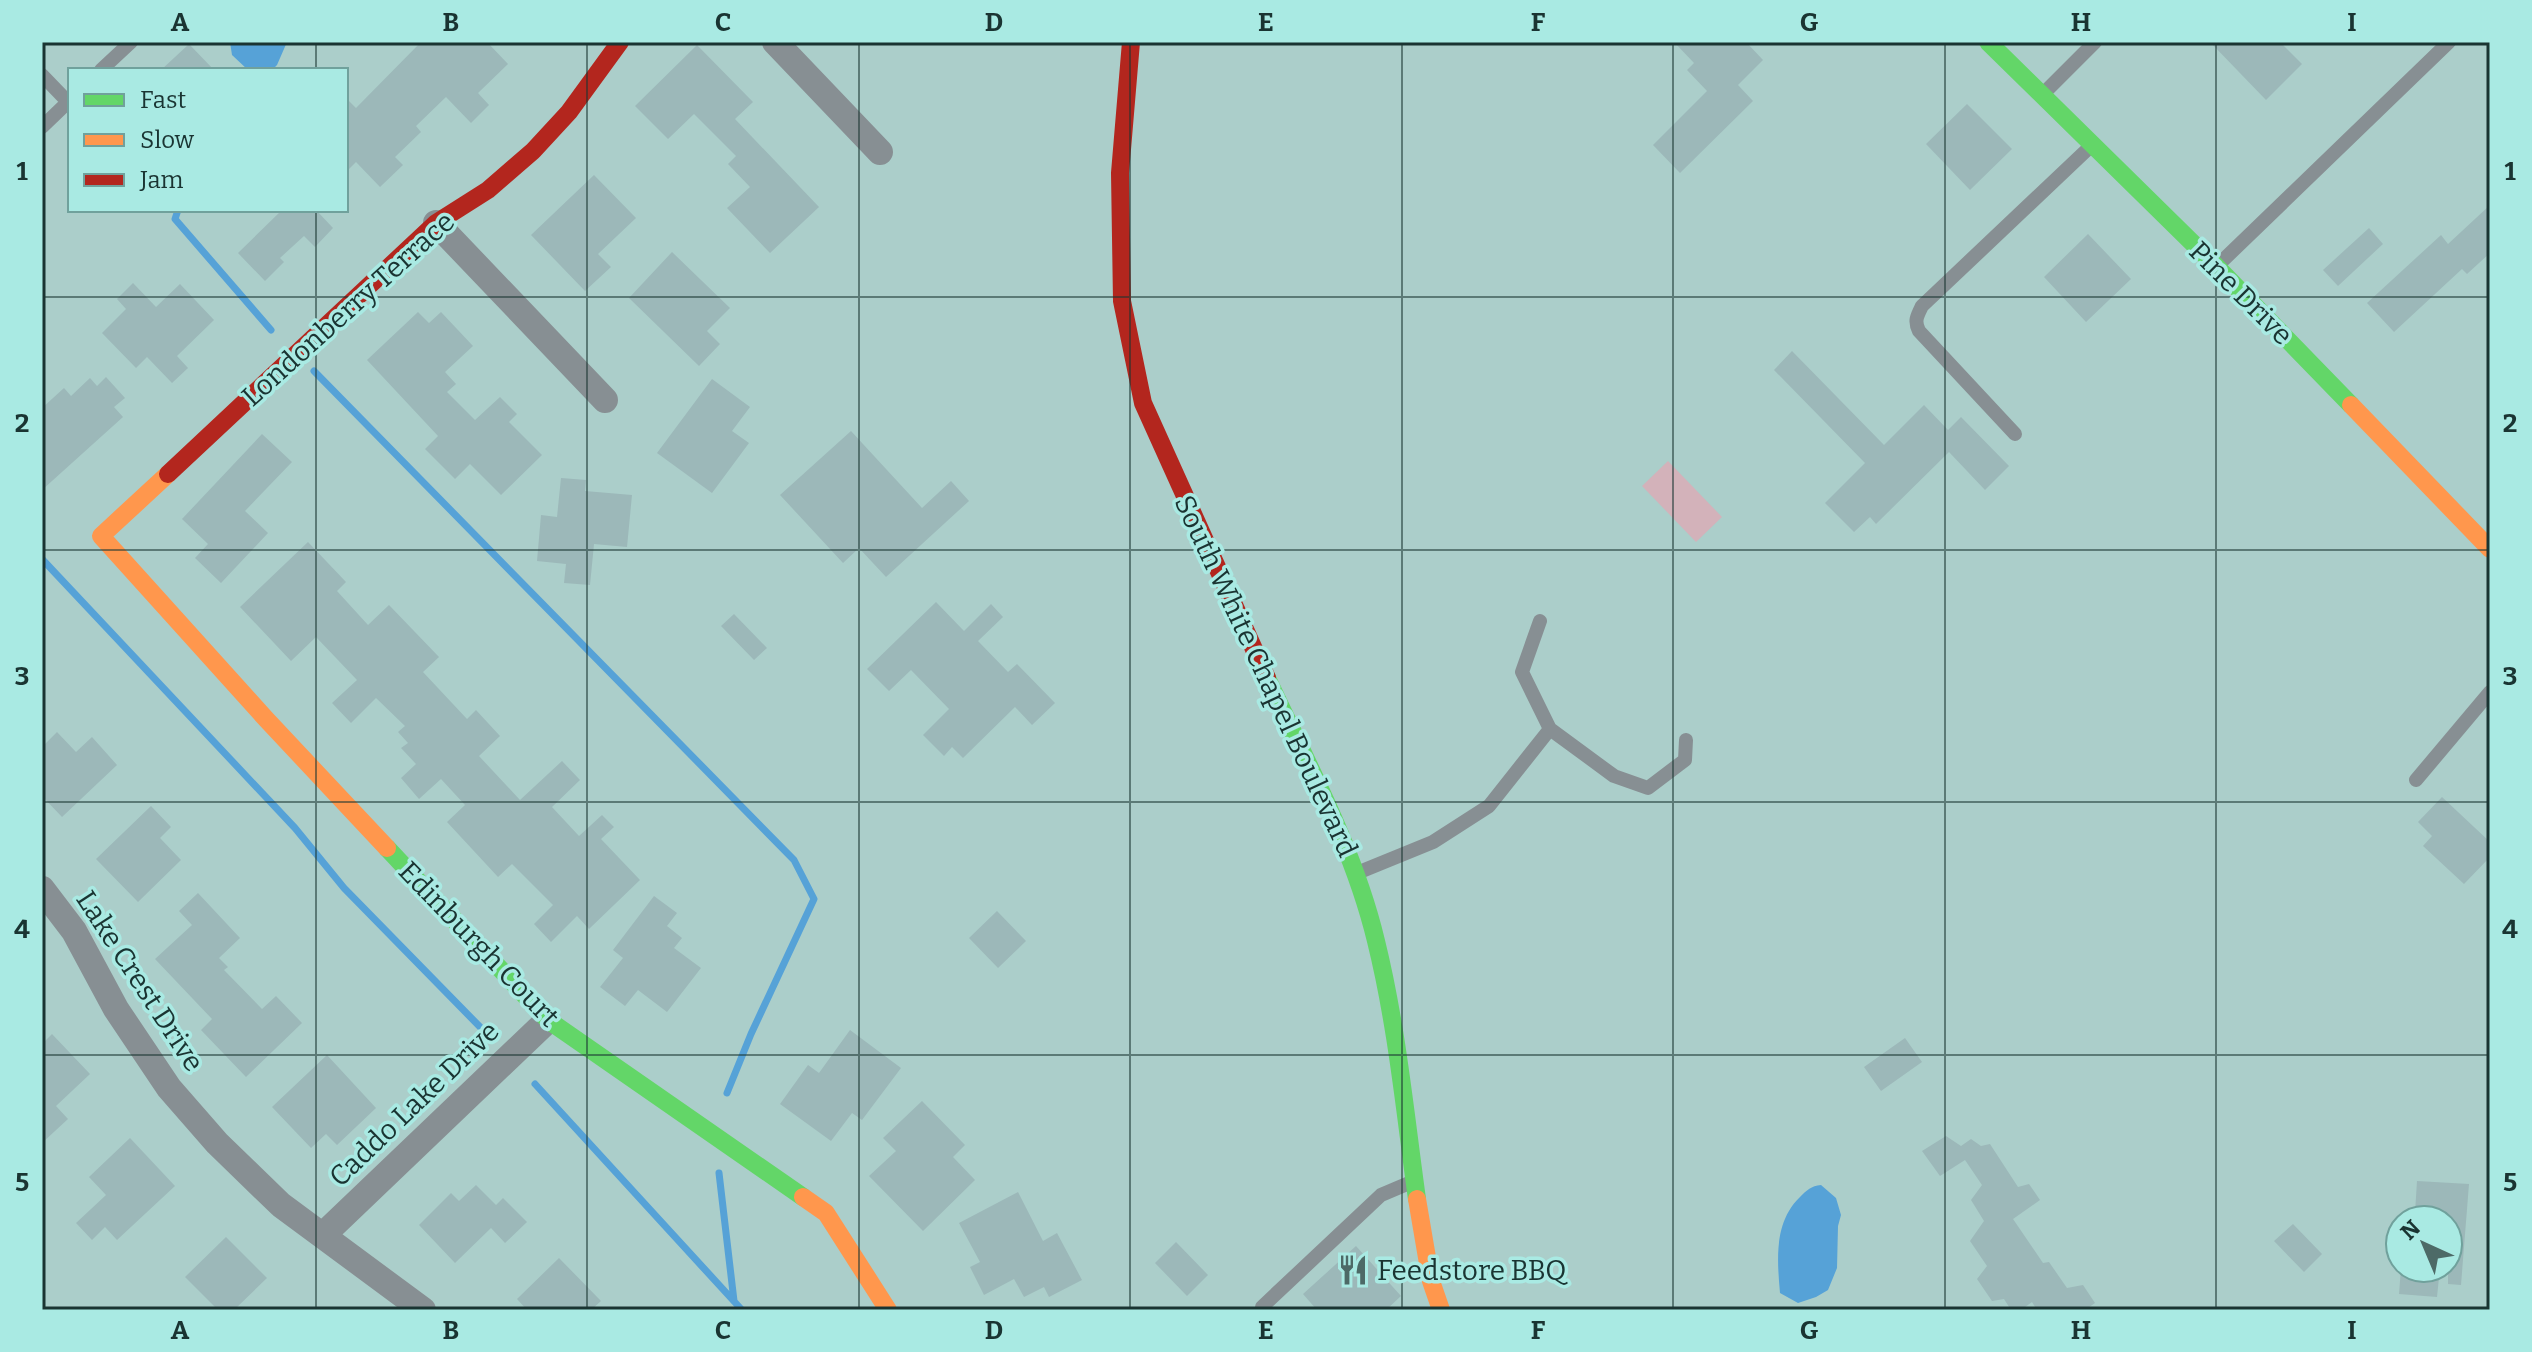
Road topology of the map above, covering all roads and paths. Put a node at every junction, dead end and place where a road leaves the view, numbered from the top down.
1 (131, 42) edge
2 (620, 42) edge
3 (775, 42) edge
4 (1131, 42) edge
5 (1988, 42) edge
6 (2095, 42) edge
7 (2449, 42) edge
8 (103, 68) edge
9 (42, 75) edge
10 (2042, 95) junction
11 (68, 100) edge
12 (68, 102) edge
13 (42, 127) edge
14 (2092, 145) junction
15 (880, 152) dead end
16 (436, 223) junction
17 (2216, 266) junction
18 (605, 400) dead end
19 (2015, 434) dead end
20 (101, 536) joint
21 (2490, 549) edge
22 (1540, 621) dead end
23 (2490, 692) edge
24 (1550, 729) junction
25 (1686, 740) dead end
26 (2416, 780) dead end
27 (1356, 874) junction
28 (42, 889) edge
29 (548, 1020) junction
30 (1415, 1181) junction
31 (323, 1235) junction
32 (1264, 1308) edge
33 (423, 1310) edge
34 (888, 1310) edge
35 (1441, 1310) edge

1 - 8 lane
2 - 16 street, Londonberry Terrace
3 - 15 street
4 - 27 street, South White Chapel Boulevard
5 - 10 street, Pine Drive
6 - 10 lane
7 - 17 lane
9 - 11 lane
10 - 14 street, Pine Drive
12 - 13 lane
14 - 17 street, Pine Drive
14 - 19 lane
16 - 18 street
16 - 20 street, Londonberry Terrace
17 - 21 street, Pine Drive
20 - 29 street, Edinburgh Court
22 - 24 lane
23 - 26 lane
24 - 25 lane
24 - 27 lane
27 - 30 street, South White Chapel Boulevard
28 - 31 street, Lake Crest Drive
29 - 31 street, Caddo Lake Drive
29 - 34 street, Edinburgh Court
30 - 32 lane
30 - 35 street, South White Chapel Boulevard
31 - 33 street, Lake Crest Drive

